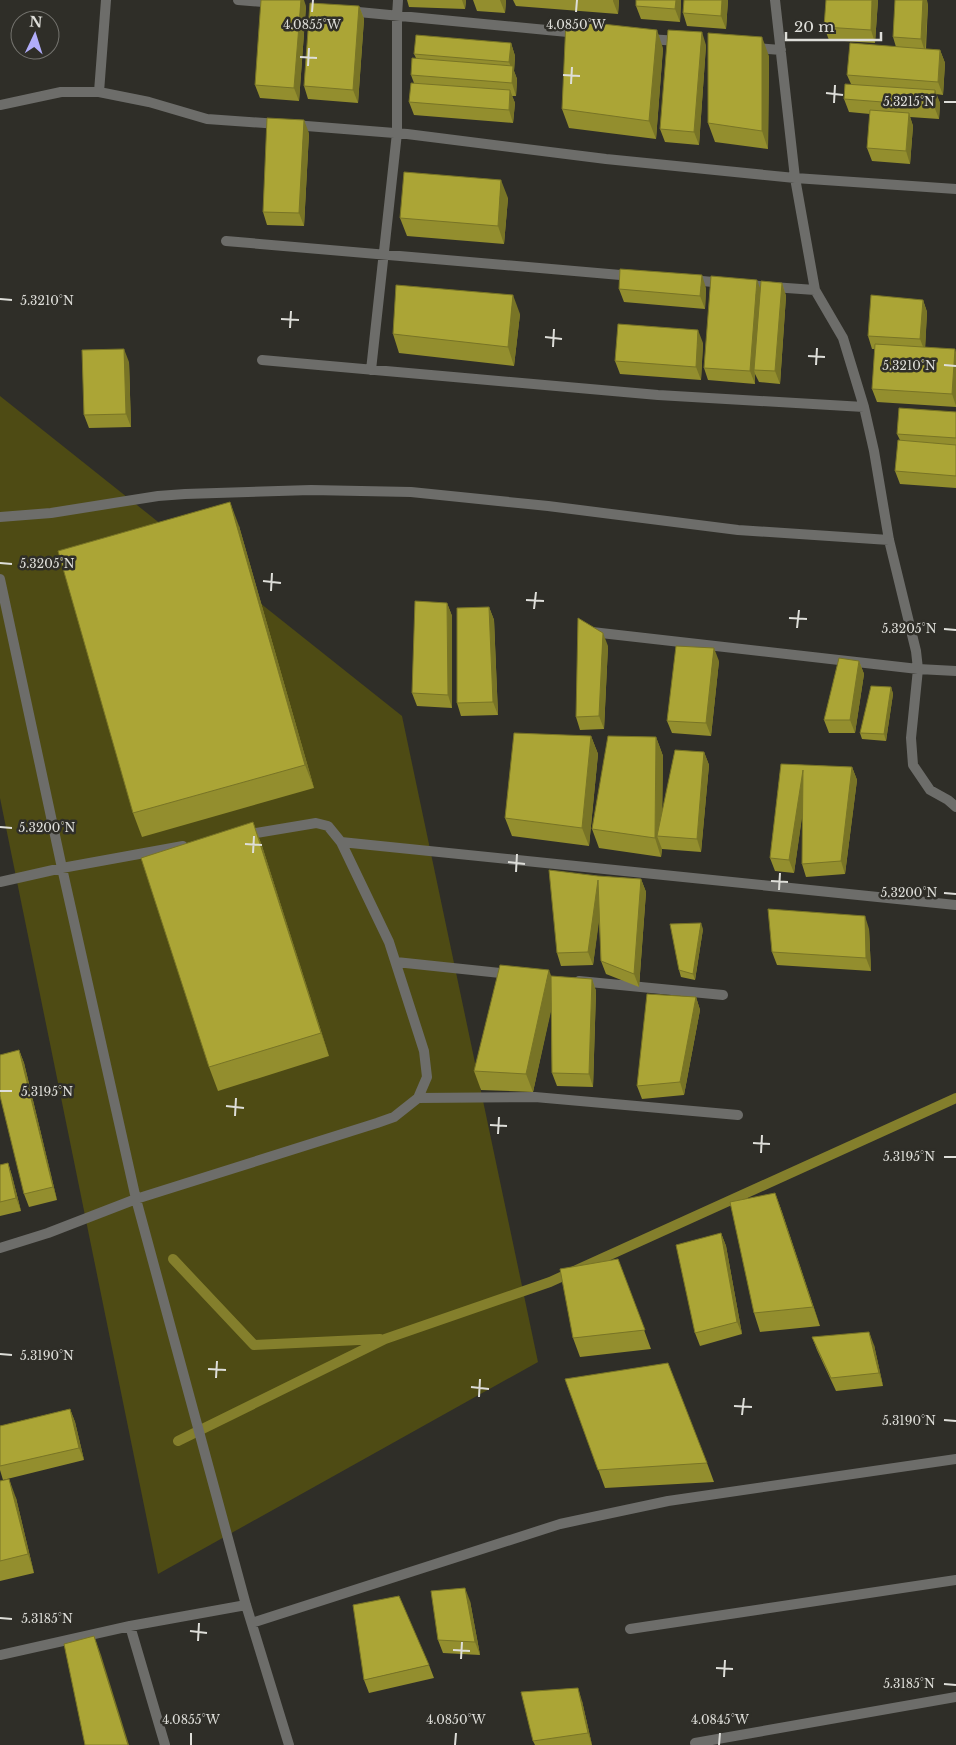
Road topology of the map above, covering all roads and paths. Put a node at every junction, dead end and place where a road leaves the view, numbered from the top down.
1 (106, 0) edge
2 (238, 0) edge
3 (398, 0) edge
4 (775, 0) edge
5 (284, 4) edge
6 (340, 10) edge
7 (397, 16) junction
8 (589, 34) edge
9 (637, 38) edge
10 (695, 43) edge
11 (742, 47) edge
12 (781, 50) junction
13 (99, 92) junction
14 (0, 105) edge
15 (397, 133) junction
16 (795, 178) junction
17 (956, 189) edge
18 (226, 241) dead end
19 (383, 255) junction
20 (646, 277) edge
21 (686, 280) edge
22 (815, 290) junction
23 (262, 360) dead end
24 (371, 370) junction
25 (864, 407) junction
26 (0, 517) edge
27 (889, 540) junction
28 (0, 579) edge
29 (582, 631) edge
30 (918, 670) junction
31 (956, 671) edge
32 (956, 808) edge
33 (238, 836) edge
34 (342, 842) junction
35 (189, 845) edge
36 (62, 868) junction
37 (0, 882) edge
38 (956, 905) edge
39 (396, 962) junction
40 (525, 975) edge
41 (564, 979) edge
42 (722, 995) dead end
43 (418, 1098) junction
44 (738, 1115) dead end
45 (136, 1199) junction
46 (0, 1248) edge
47 (956, 1458) edge
48 (956, 1580) edge
49 (246, 1605) junction
50 (252, 1623) junction
51 (130, 1626) junction
52 (630, 1629) dead end
53 (0, 1655) edge
54 (956, 1697) edge
55 (695, 1743) dead end
56 (166, 1745) edge
57 (289, 1745) edge

1 - 13 street
2 - 5 street
3 - 7 street
4 - 12 street
6 - 7 street
7 - 8 street
7 - 15 street
9 - 10 street
11 - 12 street
12 - 16 street
13 - 14 street
13 - 15 street
15 - 16 street
15 - 19 street
16 - 17 street
16 - 22 street
18 - 19 street
19 - 20 street
19 - 24 street
21 - 22 street
22 - 25 street
23 - 24 street
24 - 25 street
25 - 27 street
26 - 27 street
27 - 30 street
28 - 36 street
29 - 30 street
30 - 31 street
30 - 32 street
33 - 34 street
34 - 38 street
34 - 39 street
35 - 36 street
36 - 37 street
36 - 45 street
39 - 40 street
39 - 43 street
41 - 42 street
43 - 44 street
43 - 45 street
45 - 46 street
45 - 49 street
47 - 50 street
48 - 52 street
49 - 50 street
49 - 51 street
50 - 57 street
51 - 53 street
51 - 56 street
54 - 55 street

